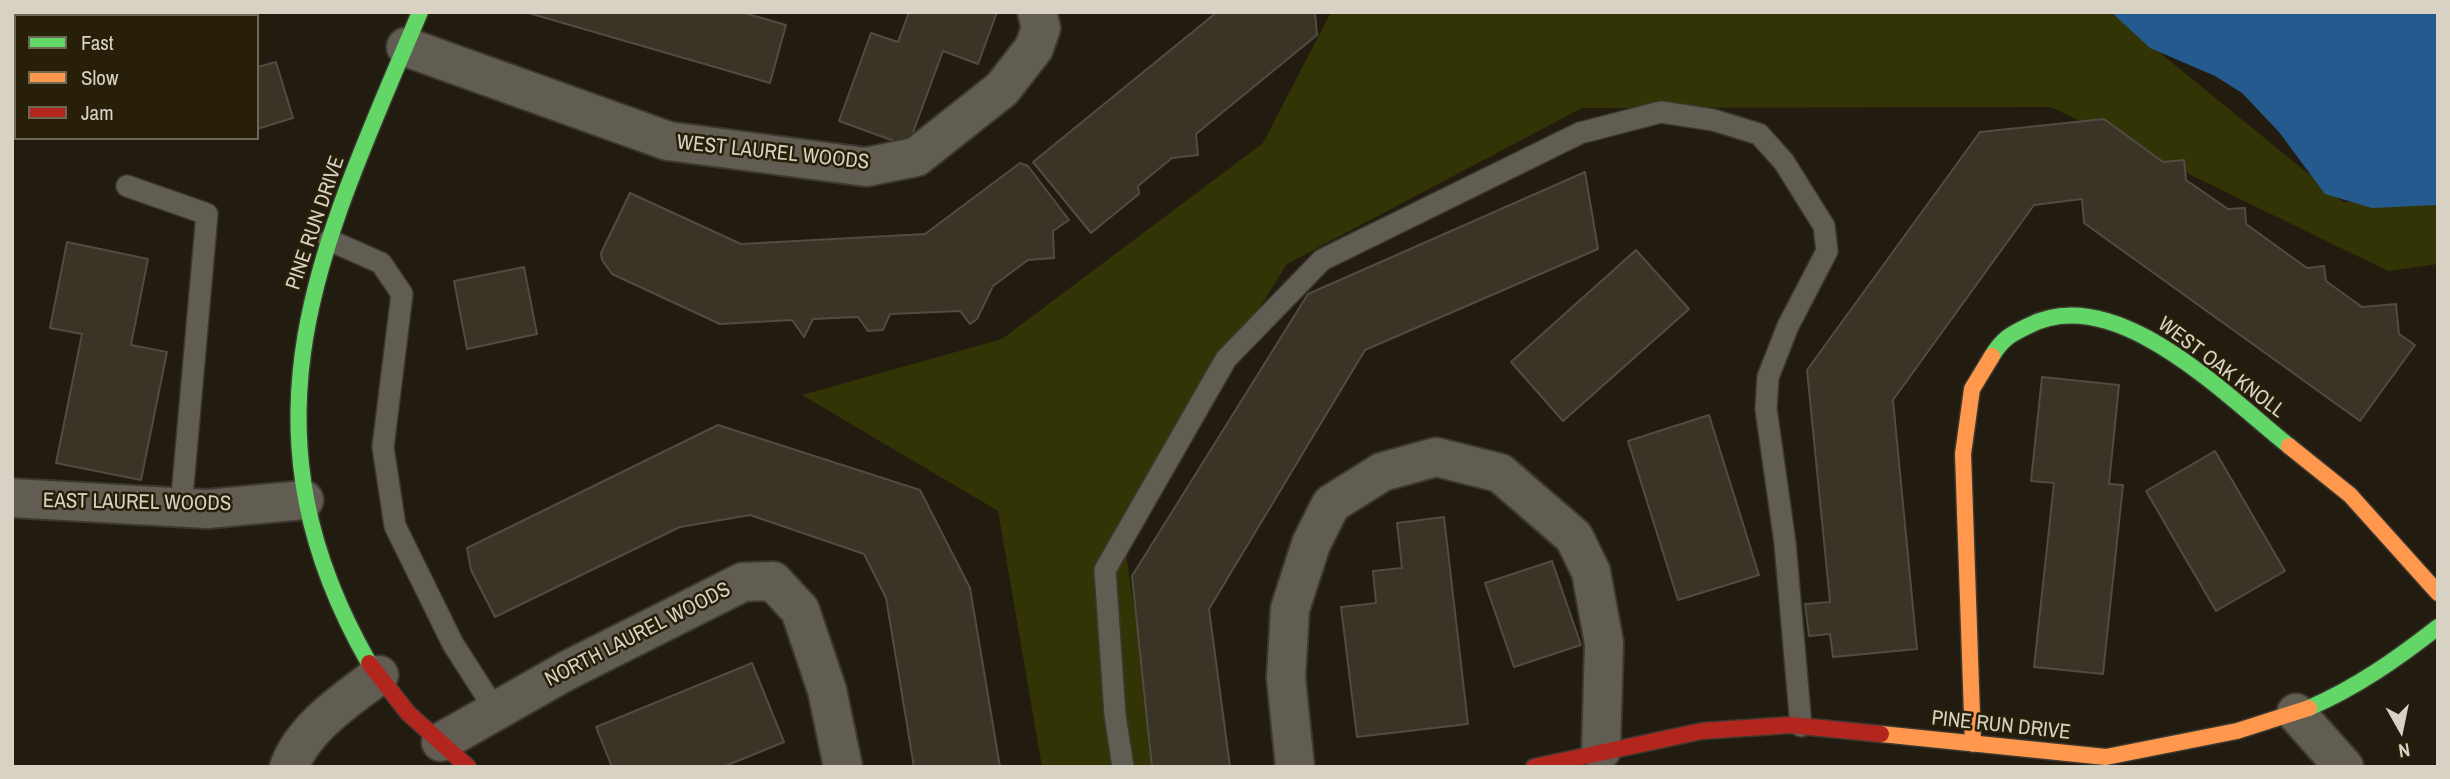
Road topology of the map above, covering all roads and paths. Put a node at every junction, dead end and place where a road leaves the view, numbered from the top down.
1 (1037, 12) edge
2 (413, 29) edge
3 (127, 186) dead end
4 (329, 240) junction
5 (12, 498) edge
6 (304, 500) junction
7 (181, 508) junction
8 (2438, 593) edge
9 (2438, 626) edge
10 (379, 676) junction
11 (496, 711) junction
12 (2296, 713) junction
13 (1801, 726) junction
14 (1972, 744) junction
15 (1601, 751) junction
16 (454, 755) edge
17 (289, 767) edge
18 (843, 767) edge
19 (1124, 767) edge
20 (1295, 767) edge
21 (1534, 767) edge
22 (2344, 767) edge

1 - 2 street, WEST LAUREL WOODS
2 - 4 street, PINE RUN DRIVE
3 - 7 lane
4 - 6 street, PINE RUN DRIVE
4 - 11 lane
5 - 7 street, EAST LAUREL WOODS
6 - 7 street, EAST LAUREL WOODS
6 - 10 street, PINE RUN DRIVE
8 - 14 street, WEST OAK KNOLL
9 - 12 street, PINE RUN DRIVE
10 - 16 street, PINE RUN DRIVE
10 - 17 street
11 - 16 street, NORTH LAUREL WOODS
11 - 18 street, NORTH LAUREL WOODS
12 - 14 street, PINE RUN DRIVE
12 - 22 street
13 - 14 street, PINE RUN DRIVE
13 - 15 street, PINE RUN DRIVE
13 - 19 lane
15 - 20 street
15 - 21 street, PINE RUN DRIVE

